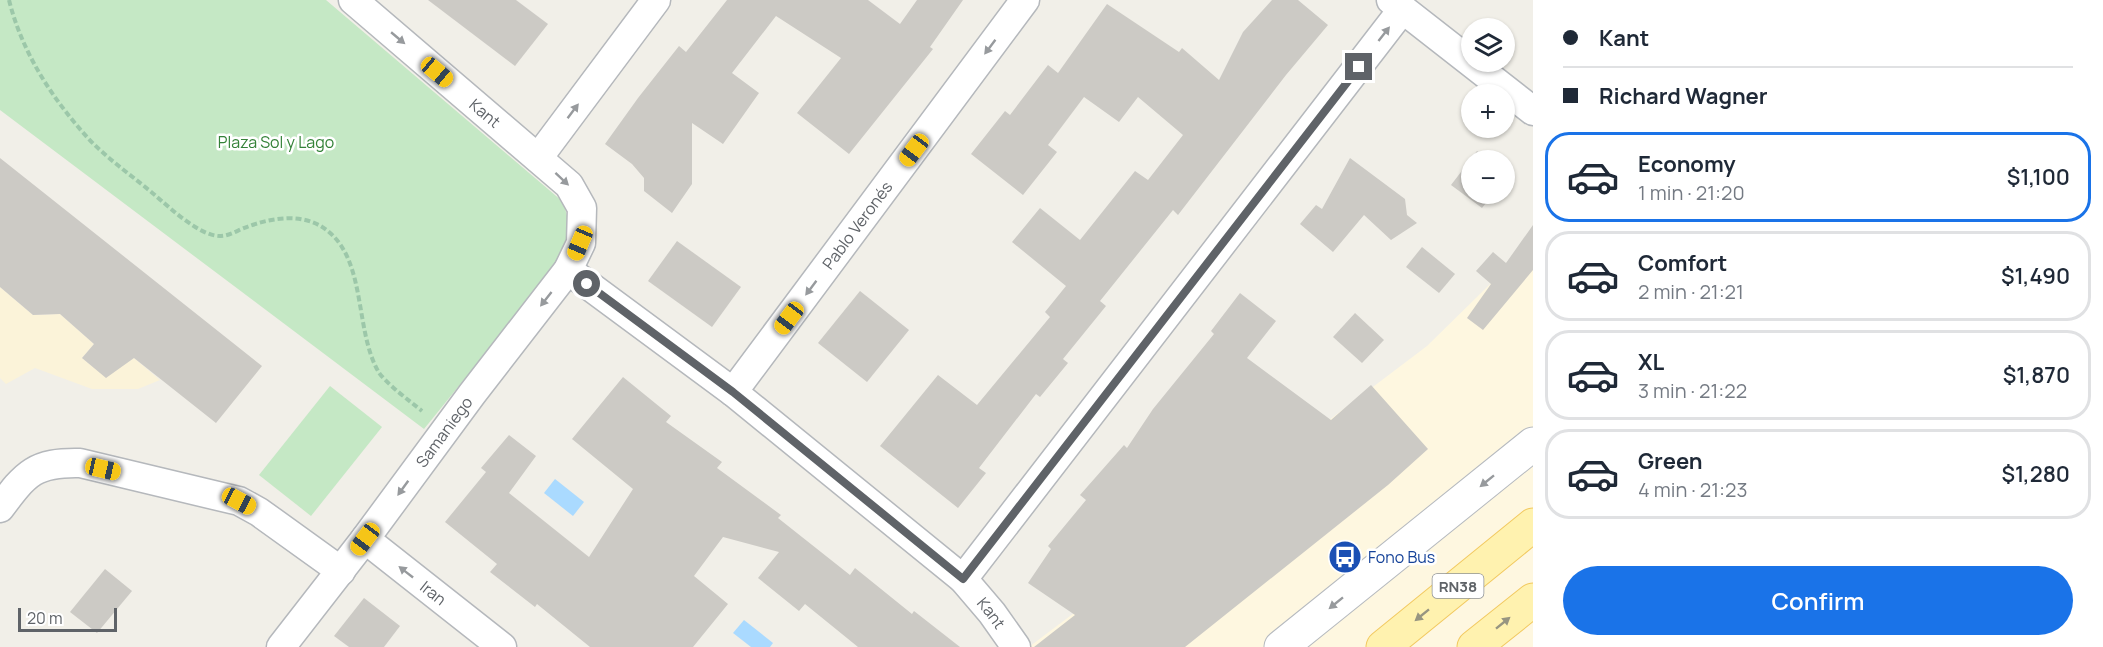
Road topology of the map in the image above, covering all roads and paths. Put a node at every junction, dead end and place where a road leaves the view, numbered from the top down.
1 (9, 0) edge
2 (353, 0) edge
3 (656, 0) edge
4 (1025, 0) edge
5 (1396, 5) edge
6 (1533, 111) edge
7 (538, 158) junction
8 (582, 208) joint
9 (568, 270) junction
10 (733, 392) junction
11 (445, 432) junction
12 (1533, 444) edge
13 (9, 477) edge
14 (0, 508) edge
15 (1533, 525) edge
16 (365, 539) junction
17 (341, 571) junction
18 (963, 579) junction
19 (1533, 600) edge
20 (281, 647) edge
21 (502, 647) edge
22 (1016, 647) edge
23 (1281, 647) edge
24 (1383, 647) edge
25 (1474, 647) edge

1 - 11 path
2 -> 7 street, Kant
7 -> 3 street
4 -> 10 street, Pablo Veronés
5 - 6 street
18 -> 5 street
7 -> 8 street, Kant
8 - 9 street, Samaniego
9 - 10 street, Kant
9 -> 11 street, Samaniego
10 - 18 street, Kant
11 -> 16 street, Samaniego
12 -> 23 main road
13 - 14 street
13 - 17 street
15 -> 24 main road, RN38
16 - 17 street, Samaniego
21 -> 16 street, Iran
17 - 20 street, Samaniego
18 - 22 street, Kant
25 -> 19 main road

